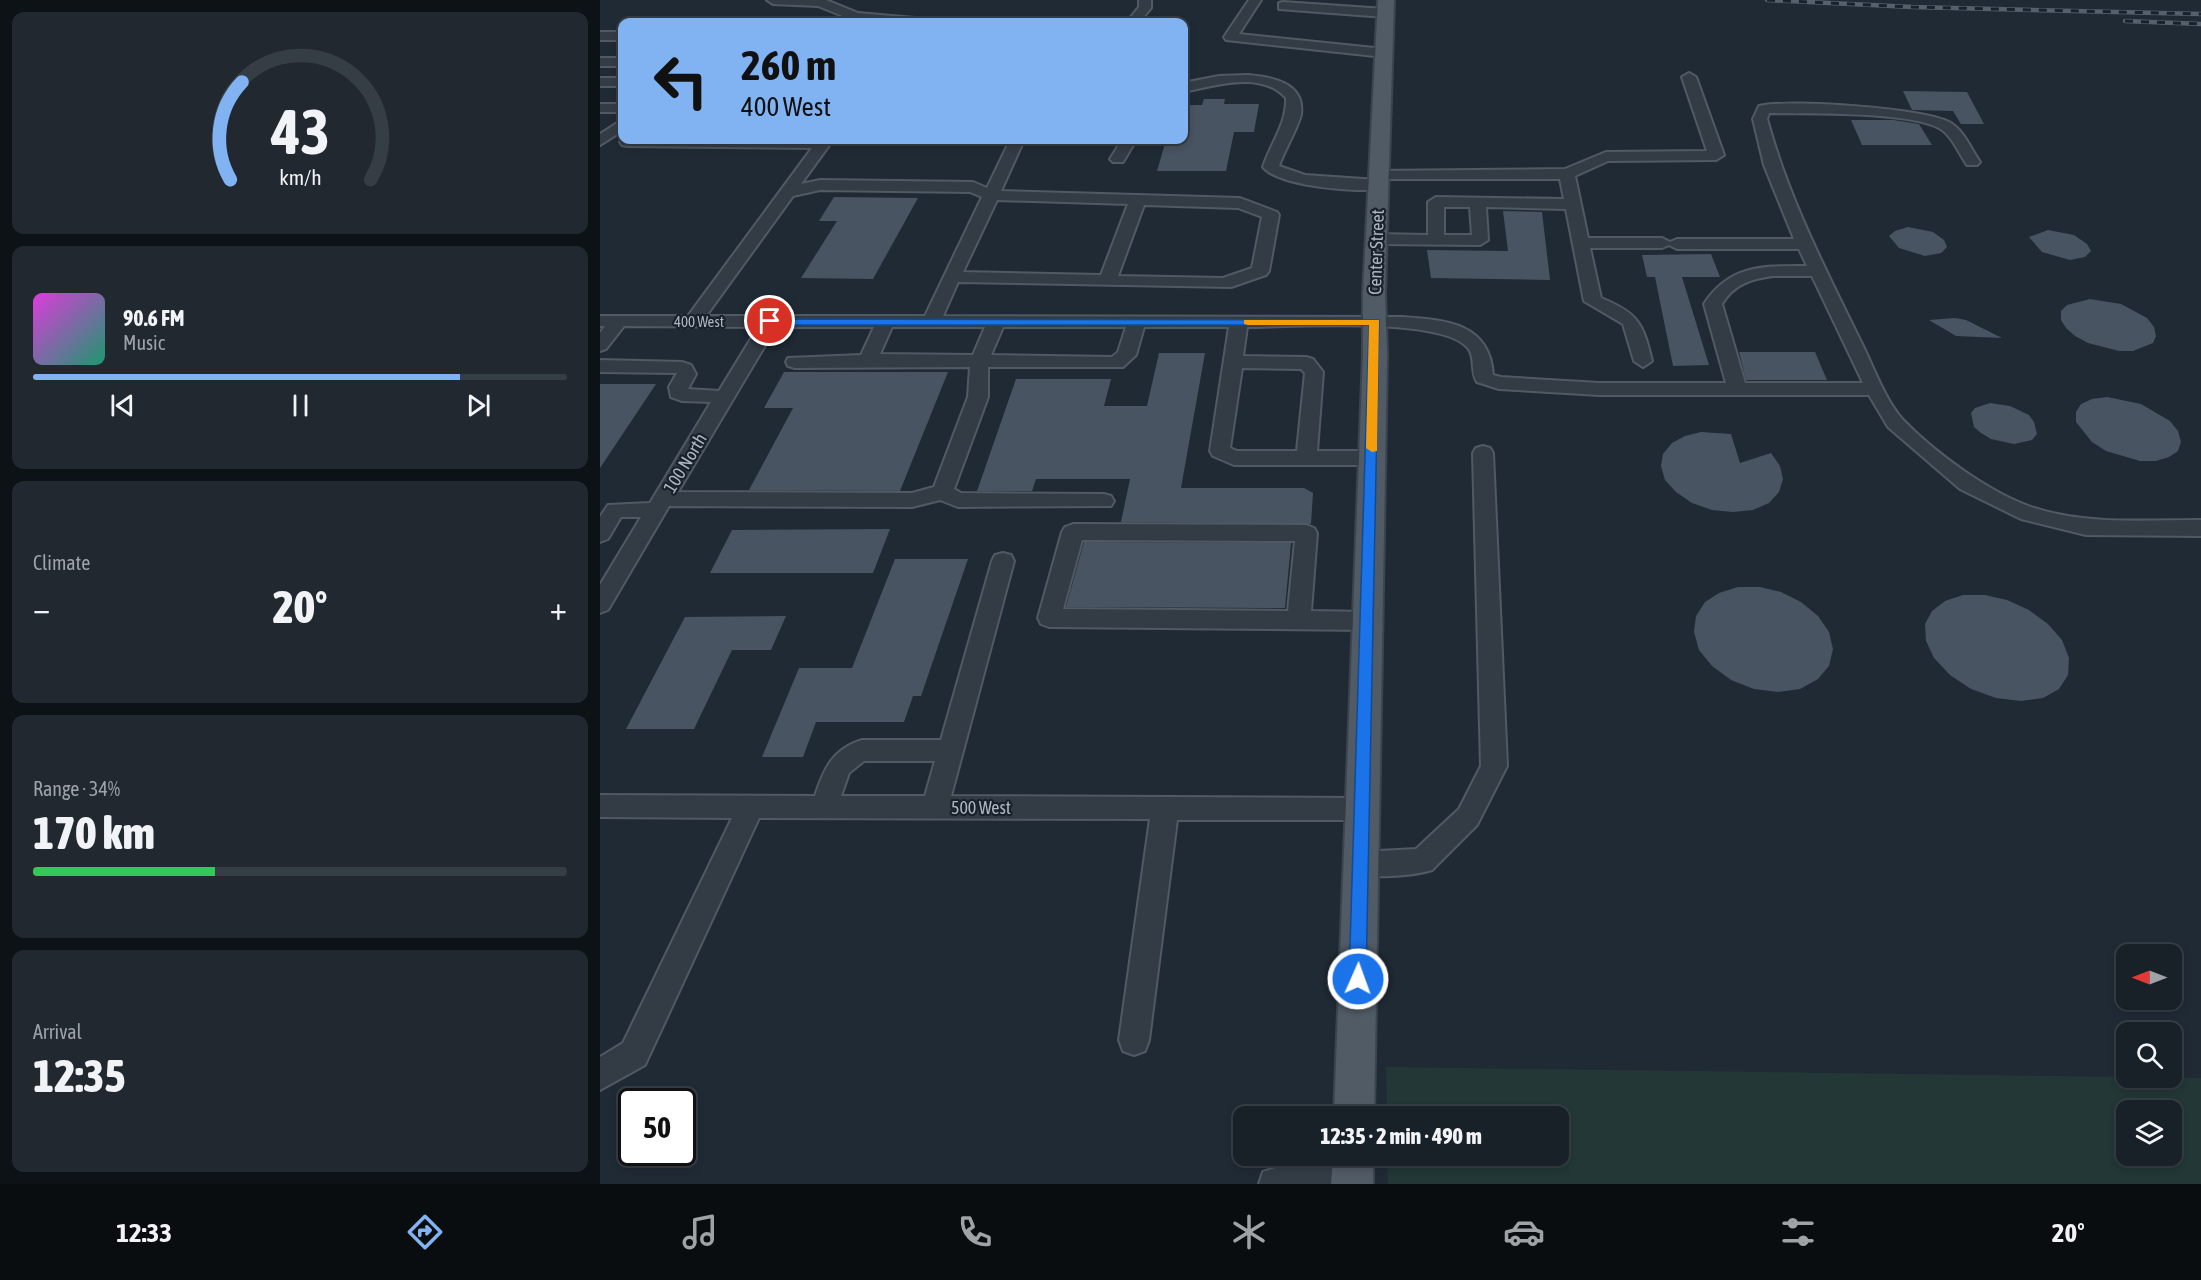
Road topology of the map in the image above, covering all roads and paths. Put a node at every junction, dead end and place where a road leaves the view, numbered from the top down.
1 (773, 0) edge
2 (854, 0) edge
3 (1145, 0) edge
4 (1255, 0) edge
5 (1283, 6) dead end
6 (837, 7) junction
7 (1386, 7) edge
8 (867, 18) edge
9 (1136, 18) edge
10 (600, 36) edge
11 (618, 36) edge
12 (1384, 53) junction
13 (600, 62) edge
14 (618, 62) edge
15 (1188, 76) edge
16 (1689, 77) dead end
17 (1212, 79) junction
18 (600, 82) edge
19 (618, 82) edge
20 (1188, 87) edge
21 (600, 108) edge
22 (618, 108) edge
23 (618, 127) edge
24 (600, 140) edge
25 (824, 144) edge
26 (1016, 144) edge
27 (1127, 144) edge
28 (1118, 159) dead end
29 (1972, 162) dead end
30 (1567, 174) junction
31 (1378, 179) junction
32 (788, 192) junction
33 (990, 195) junction
34 (1138, 200) junction
35 (1478, 203) junction
36 (1572, 204) junction
37 (1376, 239) junction
38 (1436, 240) junction
39 (1580, 243) junction
40 (1805, 244) junction
41 (1818, 271) junction
42 (951, 277) junction
43 (1108, 280) junction
44 (600, 321) edge
45 (619, 321) junction
46 (693, 321) junction
47 (770, 321) junction
48 (885, 322) junction
49 (931, 322) junction
50 (996, 322) junction
51 (1136, 322) junction
52 (1239, 322) junction
53 (1375, 322) junction
54 (600, 345) edge
55 (867, 360) junction
56 (980, 361) junction
57 (1643, 361) dead end
58 (795, 362) dead end
59 (1233, 362) junction
60 (600, 366) edge
61 (1737, 389) junction
62 (1875, 389) junction
63 (725, 397) junction
64 (1483, 453) dead end
65 (1306, 458) junction
66 (1372, 458) junction
67 (942, 492) junction
68 (1104, 501) dead end
69 (660, 504) junction
70 (608, 510) edge
71 (2201, 528) edge
72 (600, 534) edge
73 (1003, 561) dead end
74 (610, 569) edge
75 (600, 604) edge
76 (1299, 620) junction
77 (1368, 621) junction
78 (950, 754) junction
79 (600, 806) edge
80 (752, 806) junction
81 (824, 807) junction
82 (935, 807) junction
83 (1165, 808) junction
84 (1362, 809) junction
85 (1361, 864) junction
86 (1134, 1040) dead end
87 (600, 1075) edge
88 (1354, 1106) edge
89 (1353, 1166) edge
90 (1275, 1184) edge
91 (1352, 1184) edge

1 - 6 street
2 - 6 street
3 - 9 street
4 - 12 street
5 - 7 street
6 - 8 street
7 - 12 main road, Center Street
10 - 11 street
12 - 31 main road, Center Street
13 - 14 street
15 - 17 street
16 - 30 street
17 - 20 street
17 - 31 street
18 - 19 street
21 - 22 street
23 - 24 street
25 - 32 street
26 - 33 street
27 - 28 street
29 - 40 street
30 - 31 street
30 - 36 street
31 - 37 main road, Center Street
32 - 33 street
32 - 46 street
33 - 34 street
33 - 42 street
34 - 43 street
34 - 43 street
35 - 36 street
35 - 38 street
35 - 38 street
36 - 39 street
37 - 38 street
37 - 53 main road, Center Street
39 - 40 street
39 - 57 street
40 - 41 street
41 - 61 street
41 - 62 street
42 - 43 street
42 - 49 street
44 - 45 street, 400 West
45 - 46 street, 400 West
45 - 54 street
46 - 47 street, 400 West
47 - 48 street, 400 West
47 - 63 street, 100 North
48 - 49 street, 400 West
48 - 55 street
49 - 50 street, 400 West
50 - 51 street, 400 West
50 - 56 street
51 - 52 street, 400 West
51 - 56 street
52 - 53 street, 400 West
52 - 59 street
53 - 61 street, 400 West
53 - 66 main road, Center Street
55 - 56 street
55 - 58 street
56 - 67 street
59 - 65 street
59 - 65 street
60 - 63 street
61 - 62 street
62 - 71 street
63 - 69 street, 100 North
64 - 85 street
65 - 66 street
66 - 77 main road, Center Street
67 - 68 street
67 - 69 street
69 - 70 street
69 - 74 street, 100 North
70 - 72 street
73 - 78 street
74 - 75 street, 100 North
76 - 76 street
76 - 77 street
77 - 84 main road, Center Street
78 - 81 street
78 - 82 street
79 - 80 street, 500 West
80 - 81 street, 500 West
80 - 87 street
81 - 82 street, 500 West
82 - 83 street, 500 West
83 - 84 street, 500 West
83 - 86 street
84 - 85 main road, Center Street
85 - 88 main road, Center Street
89 - 91 main road
90 - 91 street

